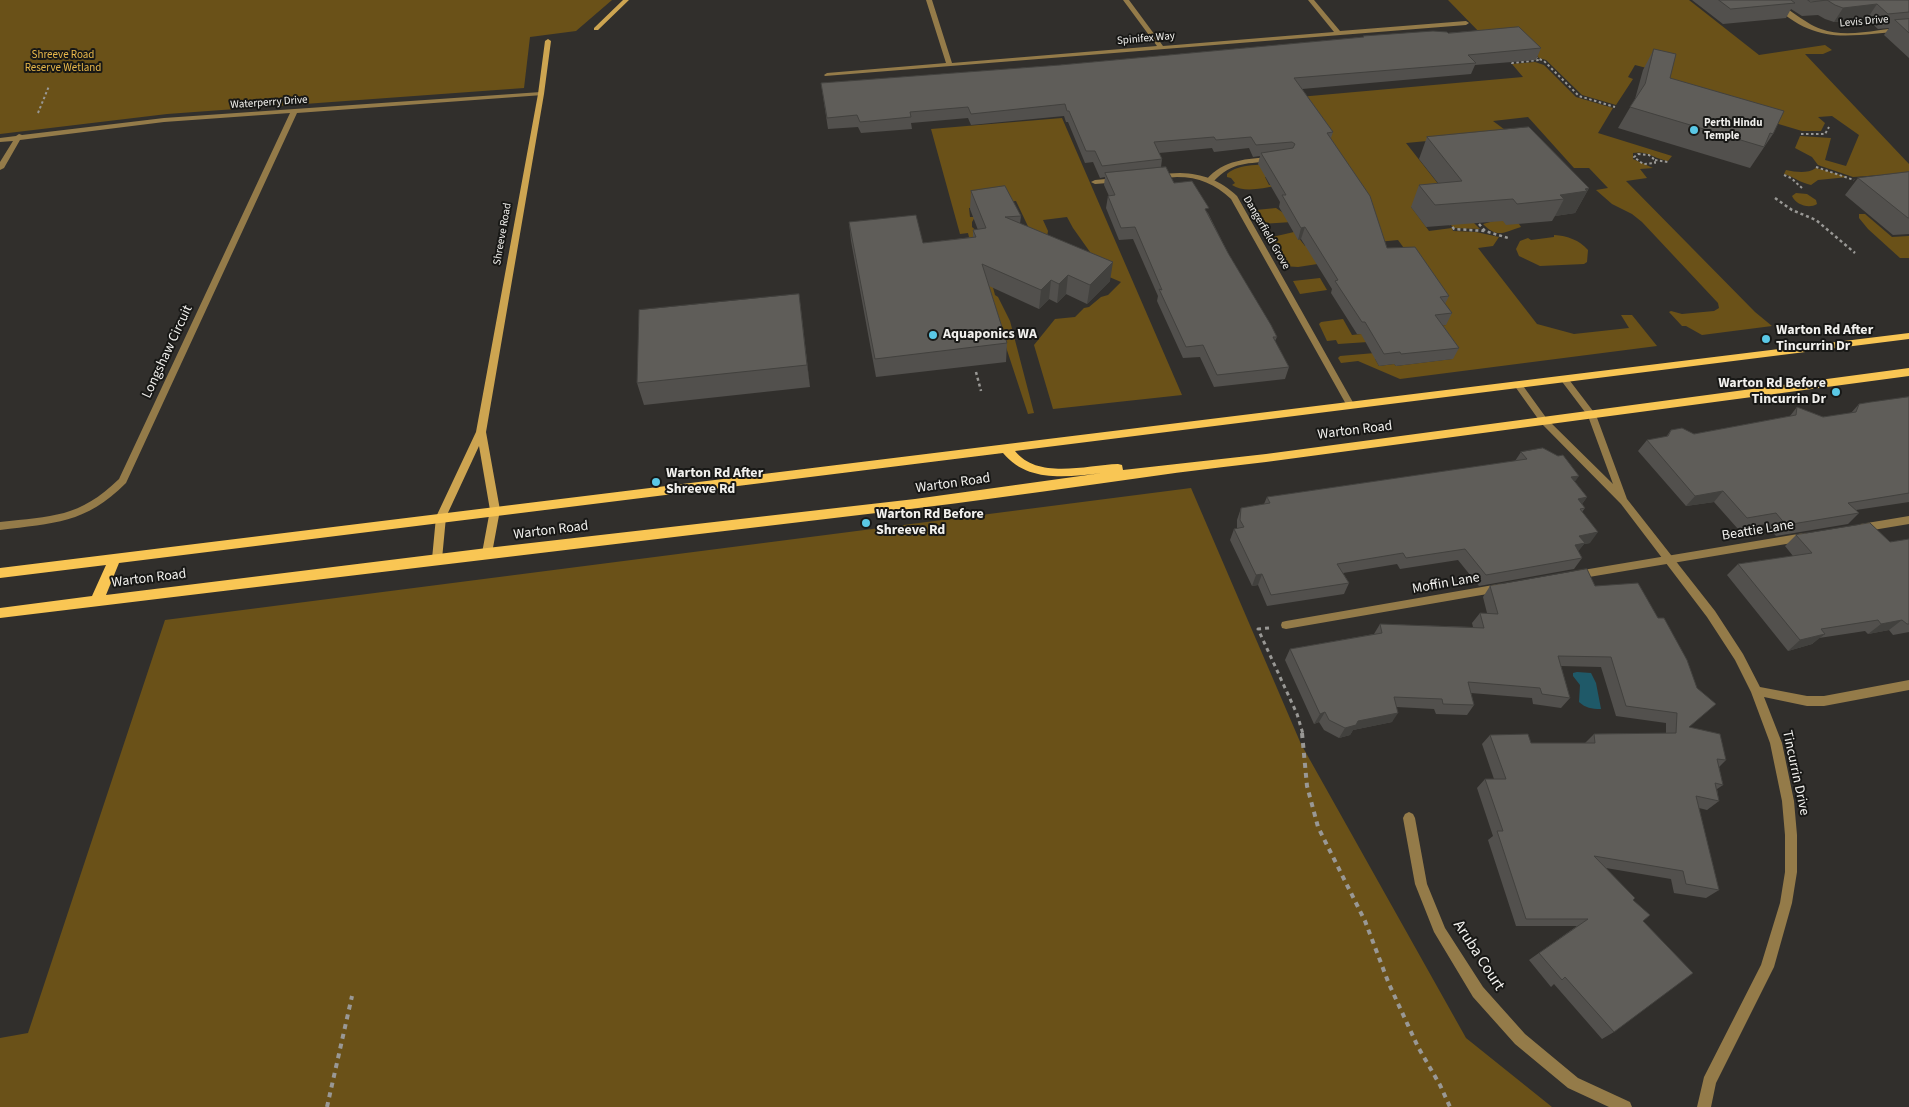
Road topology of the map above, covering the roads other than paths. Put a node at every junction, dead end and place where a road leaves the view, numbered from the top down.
1 (626, 0) edge
2 (929, 0) edge
3 (1126, 0) edge
4 (1311, 0) edge
5 (1771, 0) edge
6 (1466, 23) dead end
7 (596, 29) dead end
8 (1909, 29) edge
9 (1338, 34) junction
10 (548, 40) dead end
11 (1161, 48) junction
12 (950, 65) junction
13 (827, 75) dead end
14 (541, 94) junction
15 (294, 112) junction
16 (19, 136) junction
17 (0, 140) edge
18 (1279, 158) edge
19 (0, 168) edge
20 (1150, 177) edge
21 (1122, 180) edge
22 (1210, 180) junction
23 (1095, 182) dead end
24 (1909, 336) edge
25 (1909, 372) edge
26 (1564, 379) junction
27 (1518, 386) junction
28 (1351, 406) junction
29 (1592, 415) junction
30 (1544, 421) junction
31 (481, 432) junction
32 (1006, 448) junction
33 (1163, 469) junction
34 (1624, 501) junction
35 (495, 510) junction
36 (441, 517) junction
37 (1909, 520) edge
38 (0, 526) edge
39 (1852, 530) edge
40 (1813, 536) edge
41 (487, 553) junction
42 (1670, 559) junction
43 (114, 560) junction
44 (437, 560) junction
45 (0, 573) edge
46 (1569, 576) edge
47 (1510, 586) edge
48 (97, 601) junction
49 (0, 613) edge
50 (1286, 625) road end
51 (1909, 685) edge
52 (1756, 691) junction
53 (1409, 818) dead end
54 (1625, 1107) edge
55 (1704, 1107) edge

1 - 7 street
2 - 12 street
3 - 11 street
4 - 9 street
5 - 8 street, Levis Drive
6 - 9 street, Spinifex Way
9 - 11 street, Spinifex Way
10 - 14 street, Shreeve Road
11 - 12 street, Spinifex Way
12 - 13 street, Spinifex Way
14 - 15 street, Waterperry Drive
14 - 31 street, Shreeve Road
15 - 16 street, Waterperry Drive
15 - 38 street, Longshaw Circuit
16 - 17 street, Waterperry Drive
16 - 19 street
18 - 22 street
20 - 22 street, Dangerfield Grove
21 - 23 street
22 - 28 street, Dangerfield Grove
24 - 26 main road, Warton Road
25 - 29 main road, Warton Road
26 - 27 main road, Warton Road
26 - 29 street, Tincurrin Drive
27 - 28 main road, Warton Road
27 - 30 street, Tincurrin Drive
28 - 32 main road, Warton Road
29 - 30 main road, Warton Road
29 - 34 street, Tincurrin Drive
30 - 33 main road, Warton Road
30 - 34 street, Tincurrin Drive
31 - 35 street, Shreeve Road
31 - 36 street, Shreeve Road
32 - 33 main road
32 - 35 main road, Warton Road
33 - 41 main road, Warton Road
34 - 42 street, Tincurrin Drive
35 - 36 main road, Warton Road
35 - 41 street, Shreeve Road
36 - 43 main road, Warton Road
36 - 44 street, Shreeve Road
37 - 39 street
40 - 42 street, Beattie Lane
41 - 44 main road, Warton Road
42 - 46 street
42 - 52 street, Tincurrin Drive
43 - 45 main road, Warton Road
43 - 48 main road
44 - 48 main road, Warton Road
47 - 50 street, Moffin Lane
48 - 49 main road, Warton Road
51 - 52 street
52 - 55 street, Tincurrin Drive
53 - 54 street, Aruba Court

